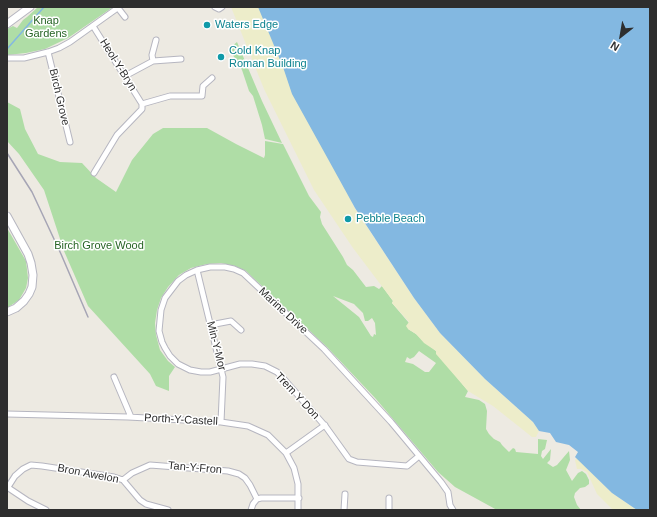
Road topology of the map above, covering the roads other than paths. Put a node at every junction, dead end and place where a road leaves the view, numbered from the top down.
1 (30, 7) edge
2 (119, 7) edge
3 (215, 7) edge
4 (222, 7) edge
5 (125, 17) dead end
6 (7, 24) edge
7 (93, 26) junction
8 (156, 40) dead end
9 (48, 52) junction
10 (7, 58) edge
11 (181, 59) dead end
12 (154, 61) junction
13 (125, 76) junction
14 (212, 78) dead end
15 (142, 104) junction
16 (70, 142) dead end
17 (94, 173) dead end
18 (7, 216) edge
19 (197, 270) junction
20 (7, 312) edge
21 (210, 325) junction
22 (241, 330) dead end
23 (222, 368) junction
24 (114, 377) dead end
25 (7, 414) edge
26 (131, 417) junction
27 (221, 422) junction
28 (325, 425) junction
29 (286, 453) junction
30 (419, 456) junction
31 (123, 480) junction
32 (7, 487) edge
33 (345, 494) dead end
34 (298, 498) junction
35 (389, 498) dead end
36 (257, 499) junction
37 (46, 510) edge
38 (168, 510) edge
39 (250, 510) edge
40 (298, 510) edge
41 (344, 510) edge
42 (389, 510) edge
43 (453, 510) edge

1 - 6 street
2 - 5 street
2 - 7 street
3 - 4 street
7 - 9 street
7 - 13 street, Heol-Y-Bryn
8 - 12 street
9 - 10 street
9 - 16 street, Birch Grove
11 - 12 street
12 - 13 street
13 - 15 street, Heol-Y-Bryn
14 - 15 street
15 - 17 street
18 - 20 street
19 - 21 street, Min-Y-Mor
19 - 23 street, Marine Drive
19 - 30 street, Marine Drive
21 - 22 street
21 - 23 street, Min-Y-Mor
23 - 27 street, Min-Y-Mor
23 - 28 street, Trem Y Don
24 - 26 street
25 - 26 street, Porth-Y-Castell
26 - 27 street, Porth-Y-Castell
27 - 29 street, Porth-Y-Castell
28 - 29 street, Trem Y Don
28 - 30 street, Trem Y Don
29 - 34 street, Porth-Y-Castell
30 - 43 street, Marine Drive
31 - 32 street, Bron Awelon
31 - 36 street, Tan-Y-Fron
31 - 38 street, Bron Awelon
32 - 37 street
33 - 41 street
34 - 36 street
34 - 40 street, Porth-Y-Castell
35 - 42 street
36 - 39 street

